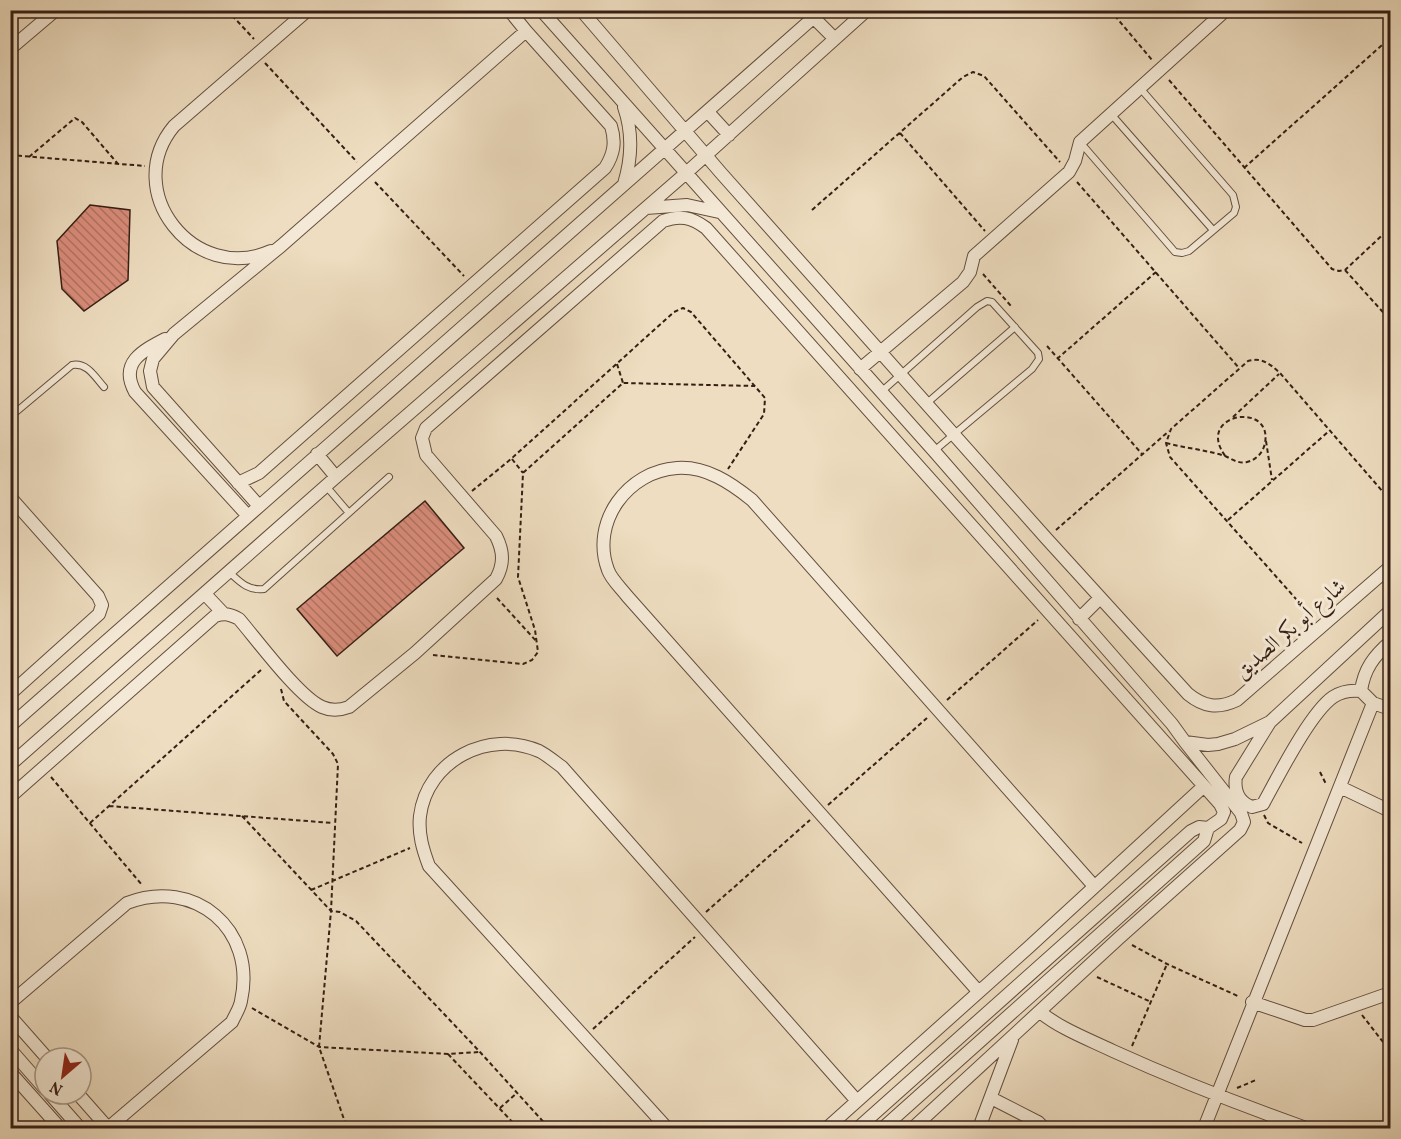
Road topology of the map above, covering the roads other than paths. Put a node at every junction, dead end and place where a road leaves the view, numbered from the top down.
1 (56, 10) edge
2 (308, 10) edge
3 (508, 10) edge
4 (541, 10) edge
5 (581, 10) edge
6 (867, 10) edge
7 (1226, 10) edge
8 (818, 14) edge
9 (526, 31) junction
10 (835, 39) junction
11 (10, 49) edge
12 (1140, 88) junction
13 (622, 103) junction
14 (708, 112) junction
15 (1111, 114) junction
16 (685, 131) junction
17 (729, 135) junction
18 (1080, 142) junction
19 (664, 150) junction
20 (706, 155) junction
21 (685, 174) junction
22 (623, 185) junction
23 (646, 208) junction
24 (719, 212) junction
25 (1214, 230) junction
26 (281, 246) junction
27 (1015, 327) junction
28 (174, 334) junction
29 (880, 351) junction
30 (860, 369) junction
31 (901, 374) junction
32 (104, 387) dead end
33 (881, 392) junction
34 (927, 403) junction
35 (10, 417) edge
36 (954, 434) junction
37 (934, 452) junction
38 (317, 454) junction
39 (336, 477) junction
40 (389, 477) dead end
41 (238, 483) junction
42 (326, 486) junction
43 (10, 497) edge
44 (259, 506) junction
45 (349, 513) junction
46 (248, 516) junction
47 (1390, 567) edge
48 (229, 572) junction
49 (205, 594) junction
50 (1100, 598) junction
51 (1390, 611) edge
52 (223, 613) junction
53 (1079, 619) junction
54 (1390, 642) edge
55 (1361, 691) junction
56 (10, 694) edge
57 (1373, 703) junction
58 (1390, 709) edge
59 (1270, 722) junction
60 (10, 726) edge
61 (1185, 742) junction
62 (10, 765) edge
63 (1204, 786) junction
64 (1340, 787) junction
65 (10, 797) edge
66 (1390, 811) edge
67 (1208, 828) junction
68 (1094, 886) junction
69 (1029, 947) junction
70 (1043, 963) junction
71 (978, 991) junction
72 (1390, 993) edge
73 (1252, 1002) junction
74 (10, 1003) edge
75 (1040, 1011) junction
76 (10, 1016) edge
77 (1013, 1036) junction
78 (36, 1046) edge
79 (10, 1048) edge
80 (10, 1072) edge
81 (33, 1074) edge
82 (1216, 1096) junction
83 (991, 1098) junction
84 (857, 1101) junction
85 (61, 1106) edge
86 (89, 1106) edge
87 (882, 1107) junction
88 (893, 1120) junction
89 (60, 1128) edge
90 (80, 1128) edge
91 (108, 1128) edge
92 (667, 1128) edge
93 (827, 1128) edge
94 (858, 1128) edge
95 (883, 1128) edge
96 (913, 1128) edge
97 (979, 1128) edge
98 (1044, 1128) edge
99 (1204, 1128) edge
100 (1306, 1128) edge

1 - 11 street
2 - 26 street
3 - 9 street
4 - 13 street
5 - 16 street
6 - 10 street
7 - 12 street
8 - 10 street
8 - 14 street
9 - 26 street
9 - 41 street
10 - 17 street
12 - 15 street
12 - 25 lane
13 - 19 street
13 - 22 street
14 - 16 street
14 - 17 street
15 - 18 street
15 - 25 lane
16 - 19 street
16 - 20 street
17 - 20 street
18 - 25 lane
18 - 29 street
19 - 21 street
19 - 22 street
20 - 21 street
20 - 29 street
21 - 23 street
21 - 24 street
22 - 38 street
23 - 24 street
23 - 39 street
24 - 30 street
26 - 28 street
27 - 31 lane
27 - 34 lane
27 - 36 lane
28 - 41 street
28 - 46 street
29 - 30 street
29 - 31 street
30 - 33 street
31 - 33 lane
31 - 34 street
32 - 35 lane
33 - 37 street
34 - 36 street
36 - 37 lane
36 - 50 street
37 - 53 street
38 - 39 street
38 - 44 street
39 - 42 street
40 - 45 lane
41 - 44 street
42 - 45 lane
42 - 48 street
43 - 56 street
44 - 46 street
45 - 48 lane
46 - 60 street
47 - 50 street, شارع أبو بكر الصديق
48 - 49 street
49 - 52 street
49 - 62 street
50 - 53 street
51 - 59 street
52 - 63 street
52 - 65 street
53 - 61 street
54 - 55 street
55 - 57 street
55 - 59 street
57 - 58 street
57 - 64 street
59 - 61 street
61 - 75 street
63 - 67 street
63 - 68 street
64 - 66 street
64 - 73 street
67 - 70 street
67 - 88 street
68 - 69 street
68 - 71 street
69 - 70 street
69 - 71 street
70 - 87 street
71 - 84 street
72 - 73 street
73 - 82 street
74 - 91 street
75 - 77 street
75 - 82 street
76 - 78 street
77 - 83 street
77 - 96 street
79 - 81 street
80 - 89 street
82 - 99 street
82 - 100 street
83 - 97 street
83 - 98 street
84 - 92 street
84 - 93 street
85 - 90 street
86 - 91 street
87 - 88 street
87 - 94 street
88 - 95 street

